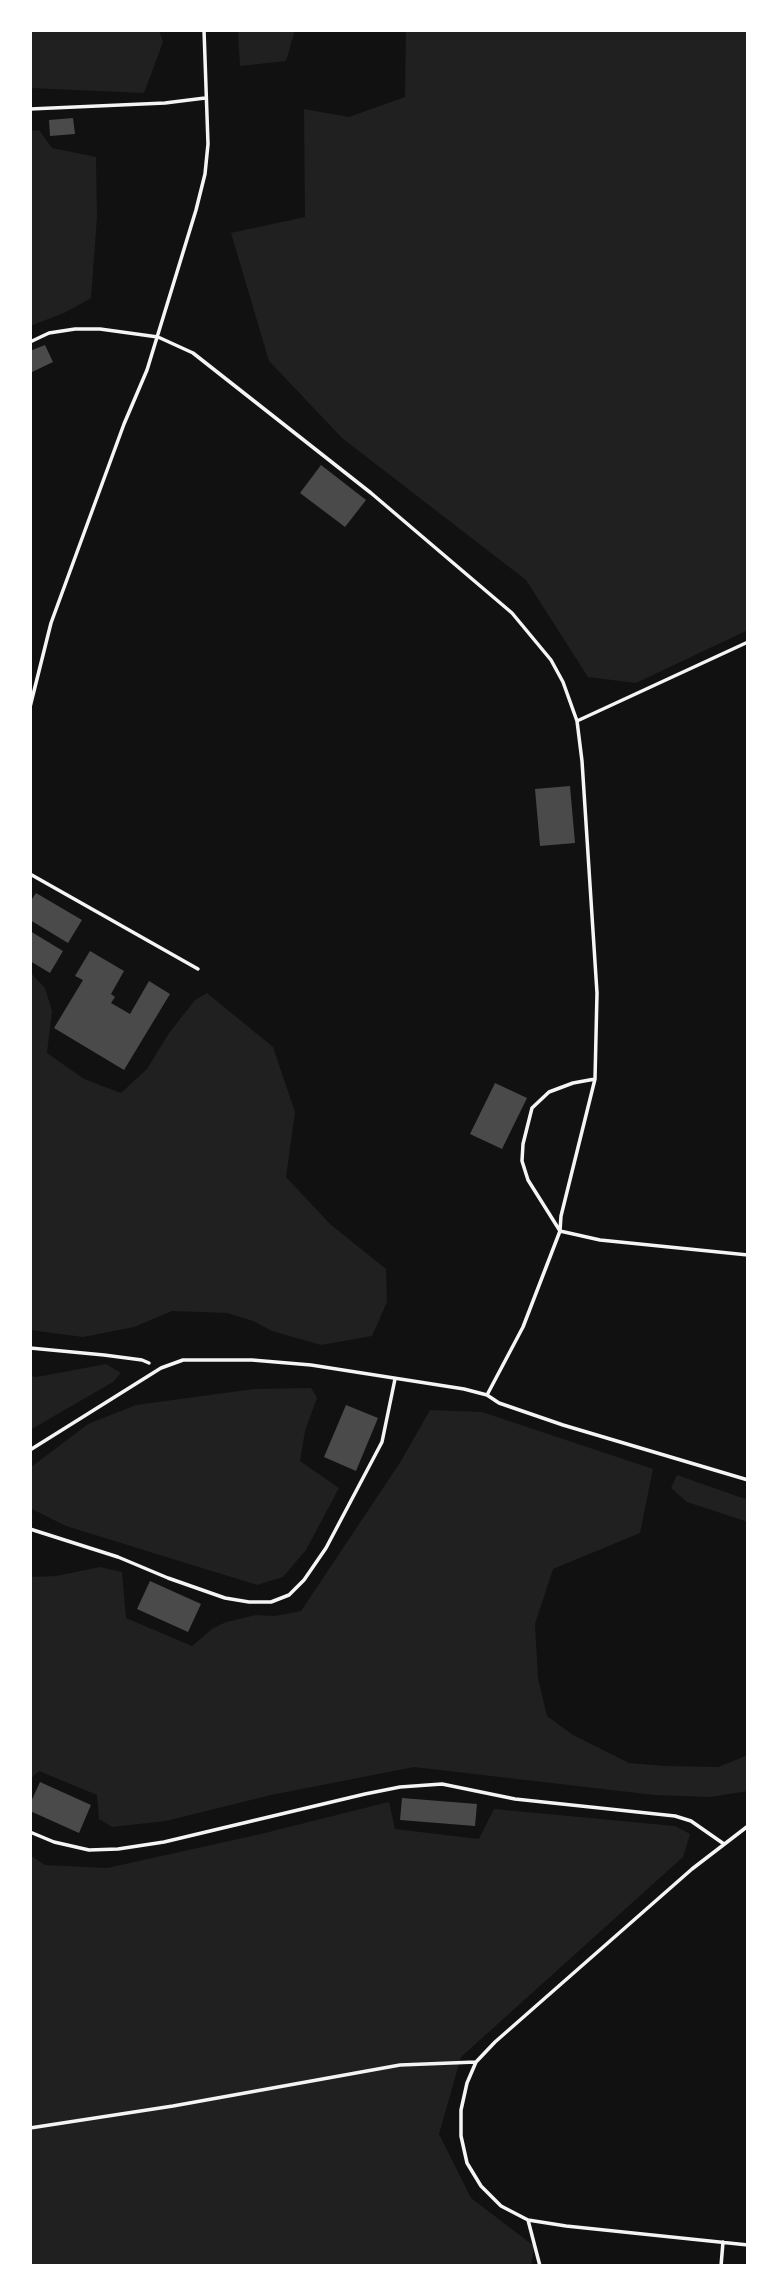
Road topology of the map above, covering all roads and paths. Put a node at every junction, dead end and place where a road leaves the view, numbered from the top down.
1 (204, 30) edge
2 (205, 98) junction
3 (30, 108) edge
4 (158, 337) junction
5 (30, 342) edge
6 (748, 642) edge
7 (30, 707) edge
8 (577, 721) junction
9 (30, 874) edge
10 (198, 969) dead end
11 (594, 1079) junction
12 (560, 1231) junction
13 (748, 1255) edge
14 (30, 1348) edge
15 (161, 1368) junction
16 (395, 1379) junction
17 (487, 1395) junction
18 (30, 1450) edge
19 (748, 1480) edge
20 (30, 1529) edge
21 (748, 1826) edge
22 (30, 1832) edge
23 (724, 1844) junction
24 (476, 2062) junction
25 (30, 2128) edge
26 (528, 2220) junction
27 (723, 2242) junction
28 (748, 2245) edge
29 (540, 2266) edge
30 (720, 2266) edge

1 - 2 lane
2 - 3 lane
2 - 4 lane
4 - 5 lane
4 - 7 lane
4 - 8 lane
6 - 8 lane
8 - 11 lane
9 - 10 lane
11 - 12 lane
11 - 12 lane
12 - 13 lane
12 - 17 lane
14 - 15 path
15 - 16 lane
15 - 18 lane
16 - 17 lane
16 - 20 lane
17 - 19 lane
21 - 23 lane
22 - 23 lane
23 - 24 lane
24 - 25 lane
24 - 26 lane
26 - 27 lane
26 - 29 lane
27 - 28 lane
27 - 30 lane

